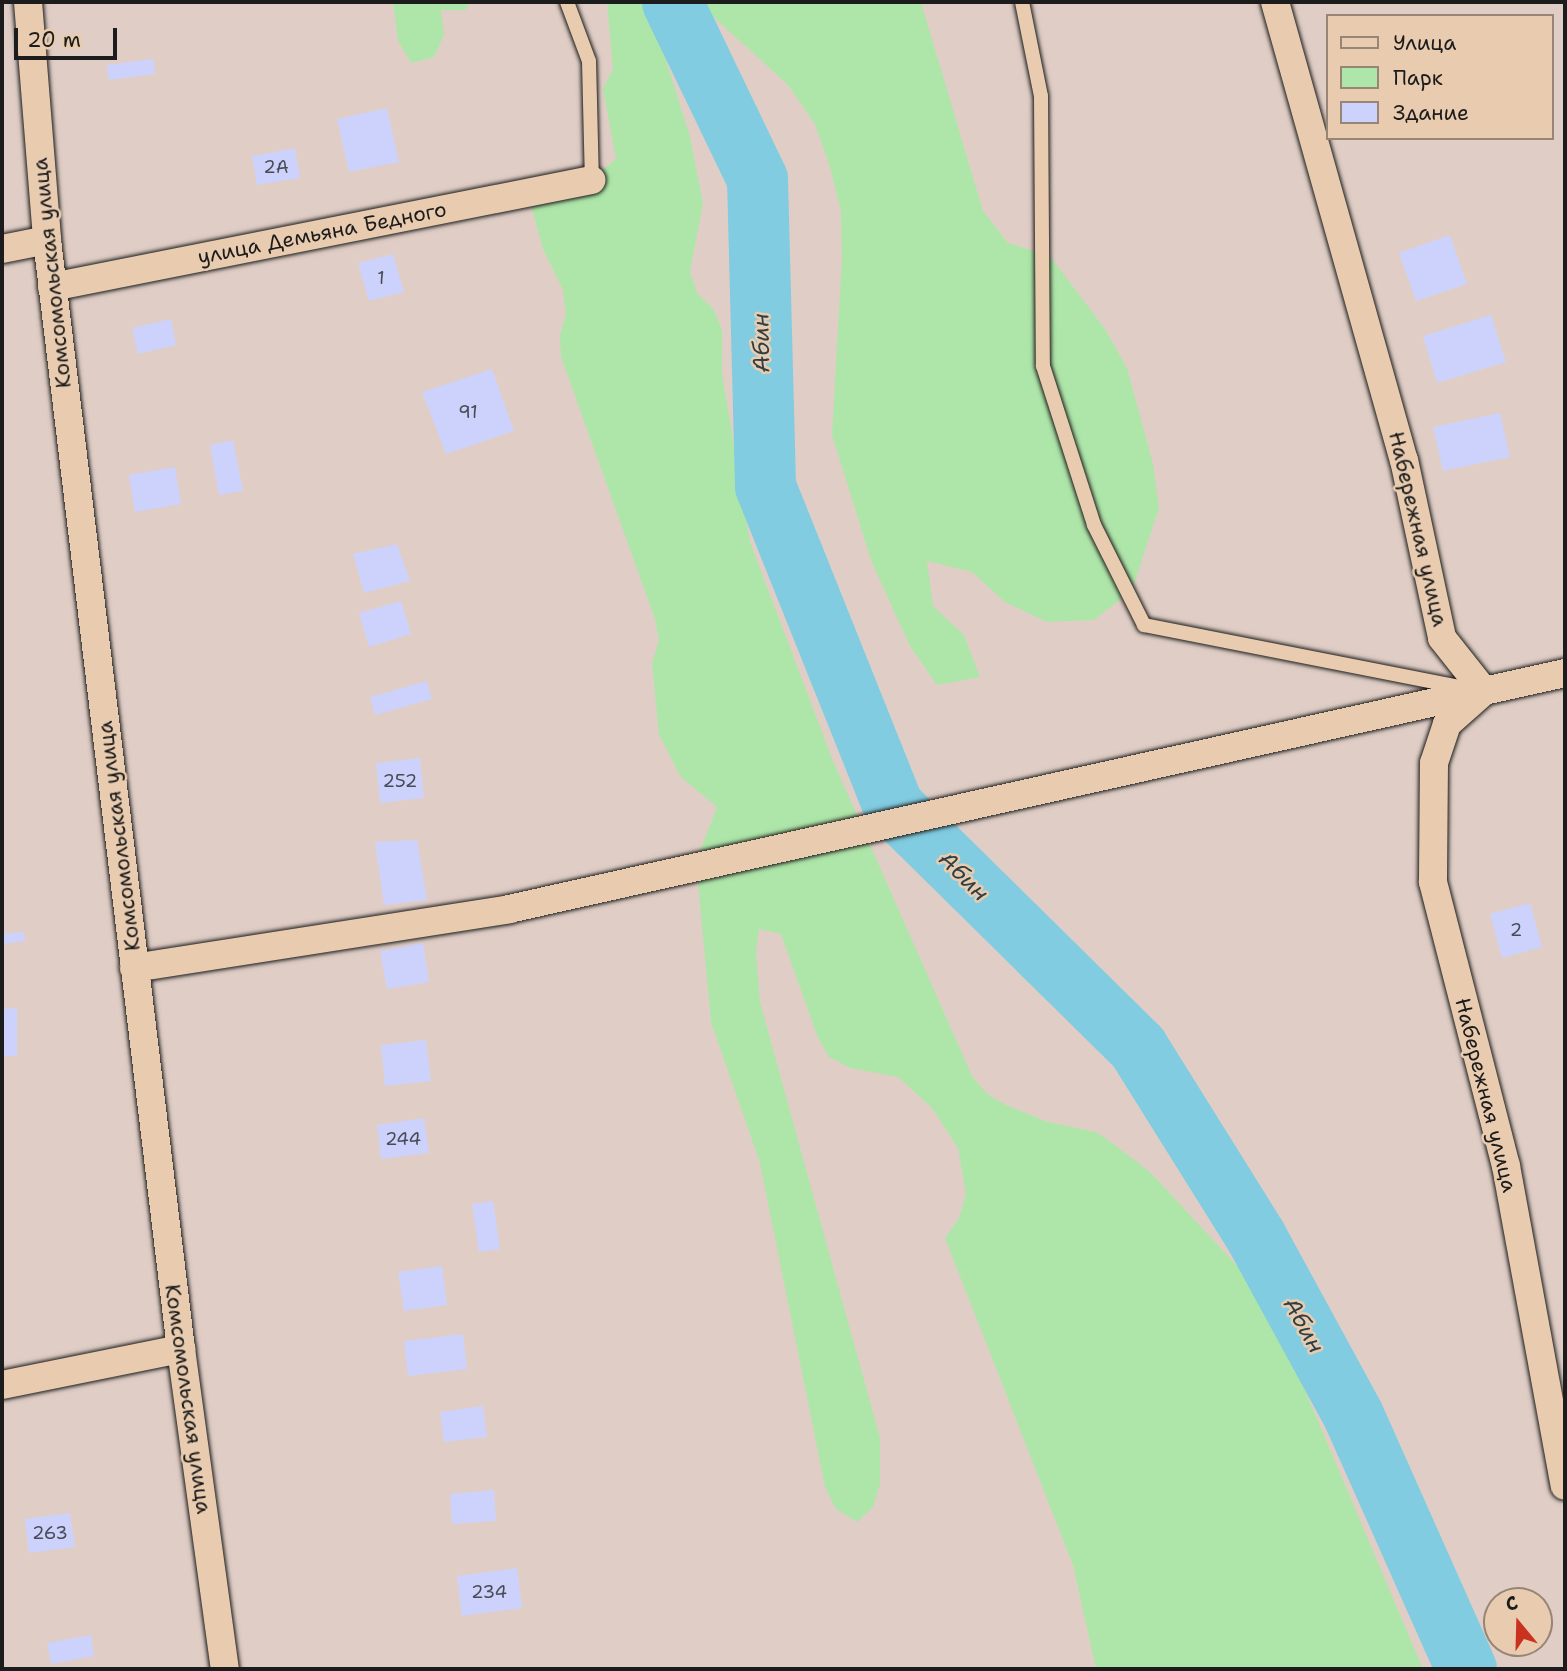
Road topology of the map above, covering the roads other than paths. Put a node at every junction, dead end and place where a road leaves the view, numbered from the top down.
1 (28, 2) edge
2 (567, 2) edge
3 (1022, 2) edge
4 (1275, 2) edge
5 (592, 180) joint
6 (47, 240) junction
7 (2, 249) edge
8 (52, 287) junction
9 (1565, 673) edge
10 (1484, 691) junction
11 (134, 968) junction
12 (181, 1349) junction
13 (2, 1385) edge
14 (1565, 1486) edge
15 (225, 1669) edge

1 - 6 street, Комсомольская улица
2 - 5 lane
3 - 10 lane
4 - 10 street, Набережная улица
5 - 8 street, улица Демьяна Бедного
6 - 7 street
6 - 8 street, Комсомольская улица
8 - 11 street, Комсомольская улица
9 - 10 street
10 - 11 street
10 - 14 street, Набережная улица
11 - 12 street, Комсомольская улица
12 - 13 street
12 - 15 street, Комсомольская улица

